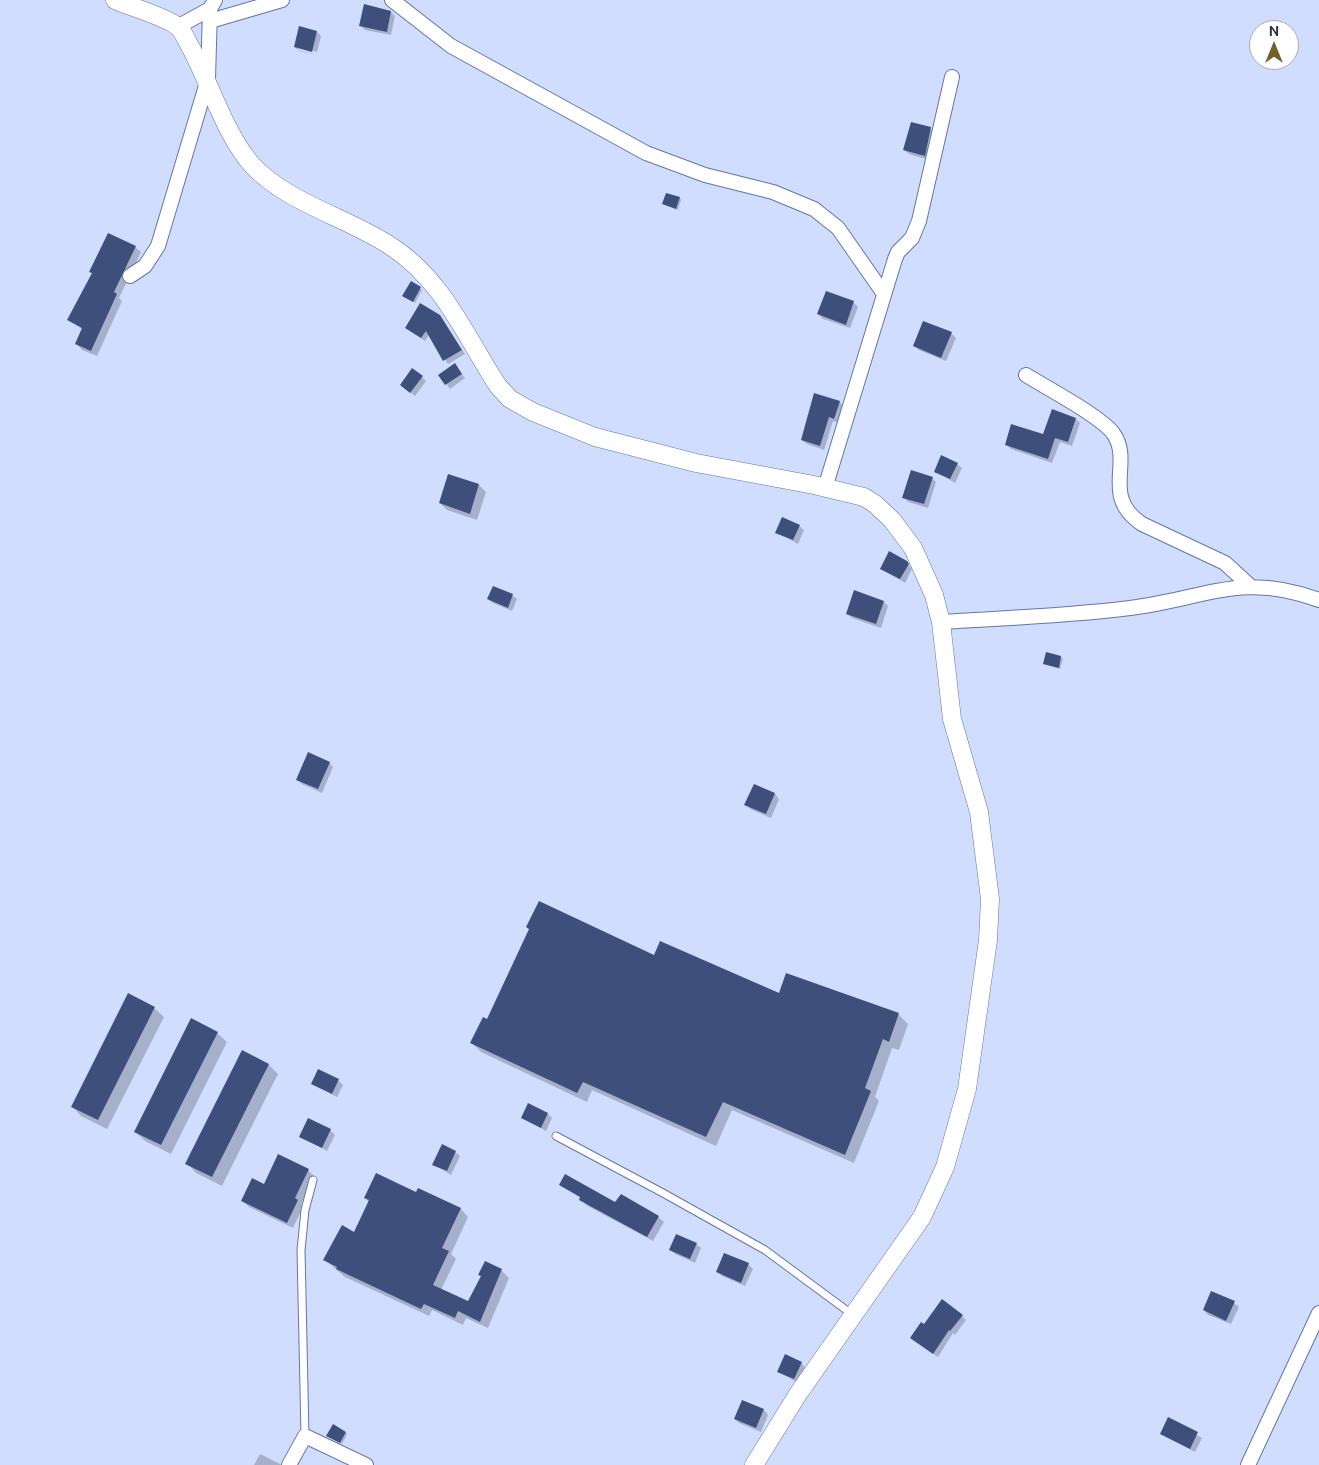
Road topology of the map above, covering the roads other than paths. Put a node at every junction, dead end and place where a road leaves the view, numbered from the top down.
1 (114, 0) edge
2 (282, 0) edge
3 (392, 0) edge
4 (212, 10) edge
5 (179, 26) junction
6 (952, 77) dead end
7 (208, 79) junction
8 (130, 276) dead end
9 (884, 294) junction
10 (1026, 375) dead end
11 (825, 488) junction
12 (1250, 586) junction
13 (1319, 600) edge
14 (941, 622) junction
15 (556, 1136) dead end
16 (313, 1180) dead end
17 (1319, 1313) edge
18 (854, 1315) junction
19 (305, 1436) junction
20 (289, 1465) edge
21 (366, 1465) edge
22 (754, 1465) edge
23 (1248, 1465) edge

1 - 5 street
2 - 4 street
3 - 9 street
4 - 5 street
4 - 7 street
5 - 7 street
6 - 9 street
7 - 8 street
7 - 11 street
9 - 11 street
10 - 12 street
11 - 14 street
12 - 13 street
12 - 14 street
14 - 18 street
15 - 18 lane
16 - 19 lane
17 - 23 street
18 - 22 street
19 - 20 street
19 - 21 street

